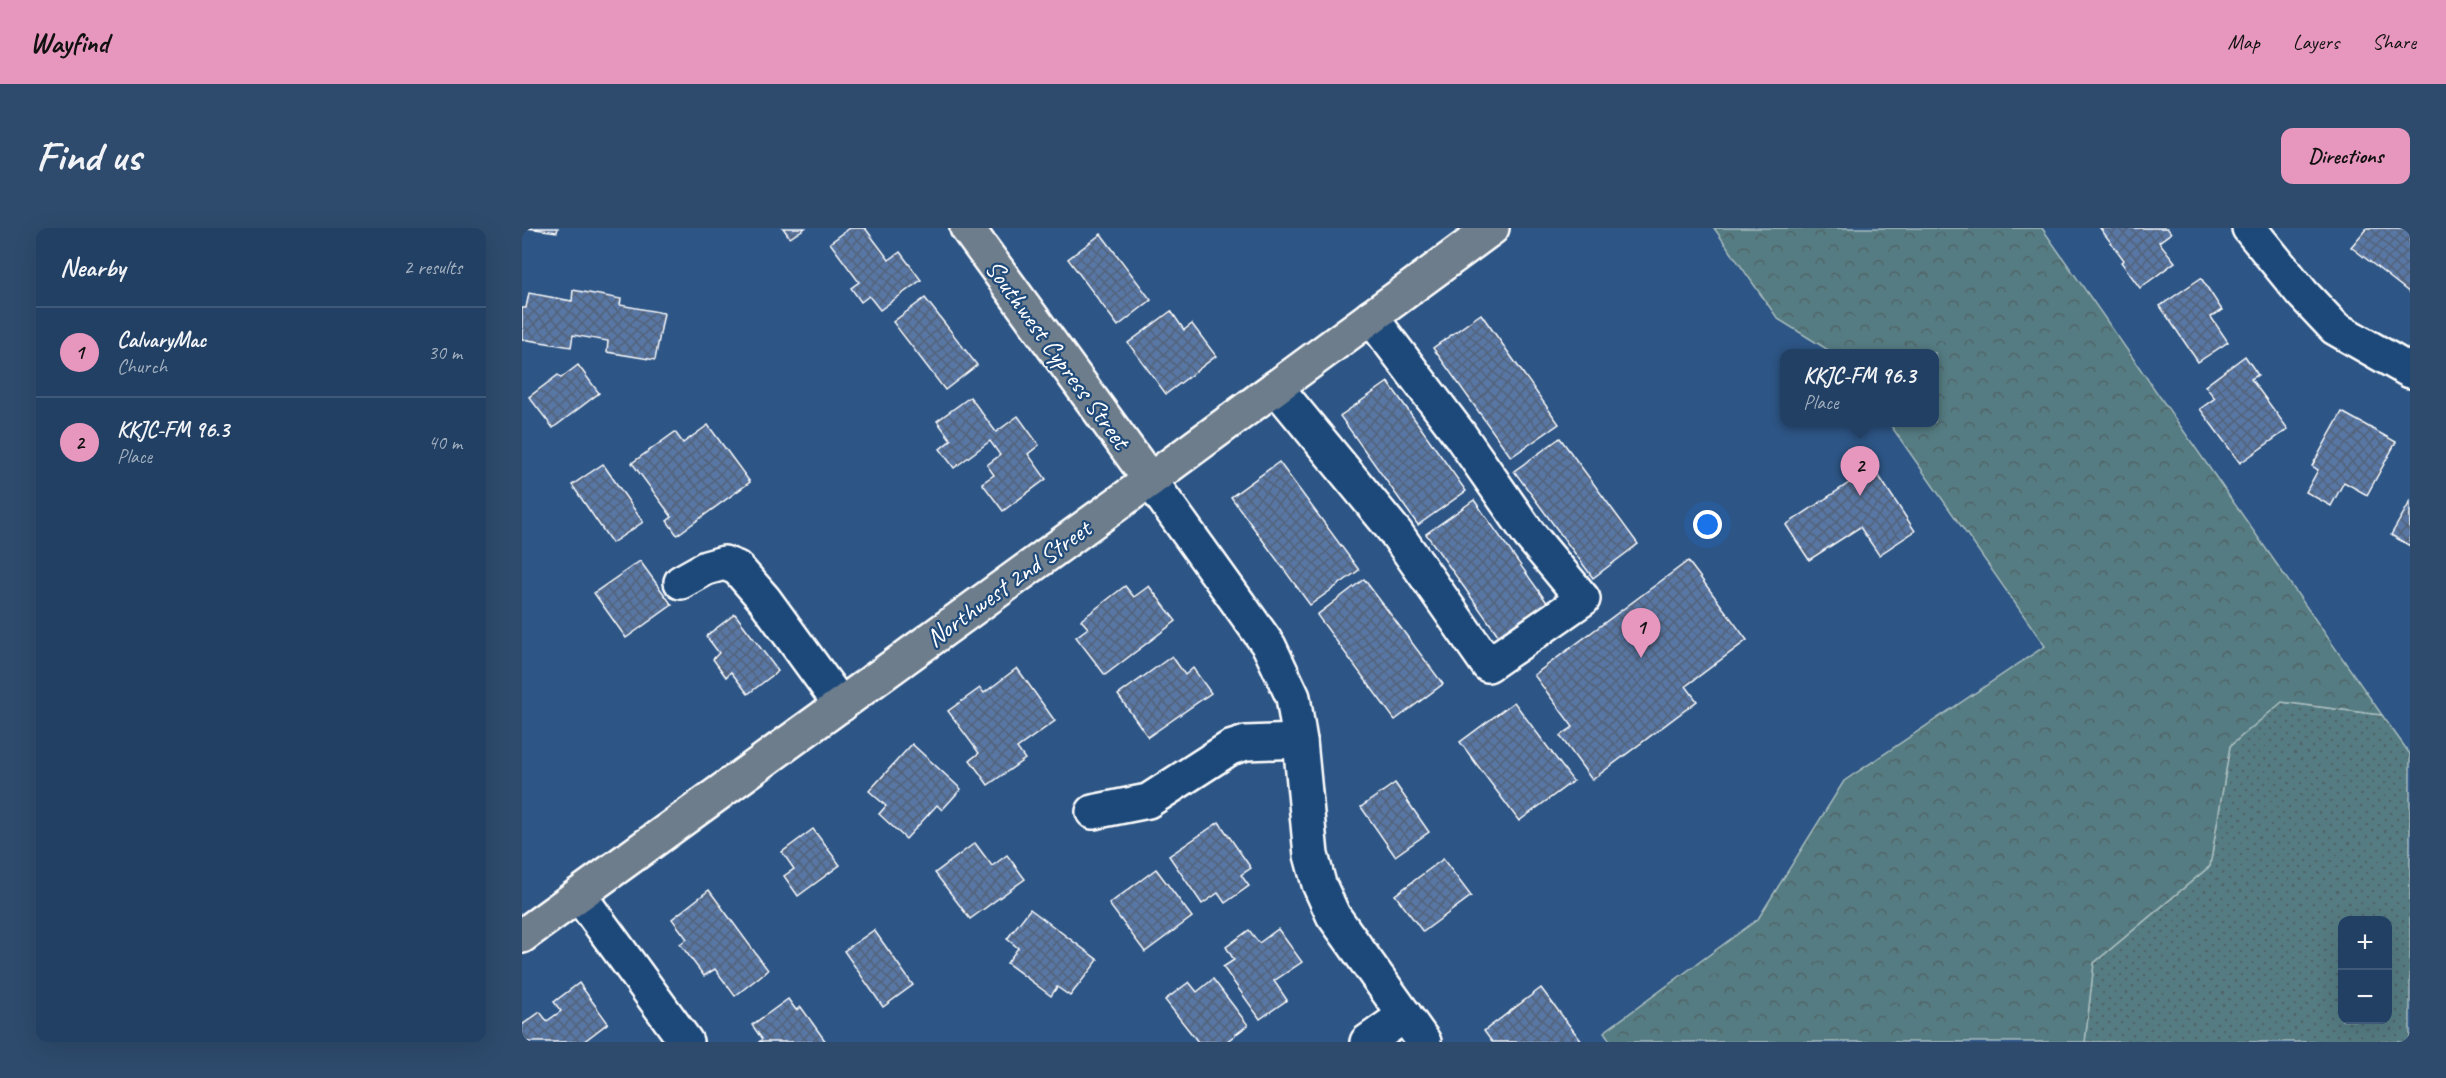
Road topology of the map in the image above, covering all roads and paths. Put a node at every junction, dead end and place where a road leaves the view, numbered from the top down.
1 (966, 228) edge
2 (1492, 228) edge
3 (2249, 228) edge
4 (1371, 317) junction
5 (2410, 371) edge
6 (1276, 387) junction
7 (1150, 480) junction
8 (681, 582) dead end
9 (841, 705) junction
10 (1300, 741) junction
11 (1093, 812) dead end
12 (579, 895) junction
13 (522, 936) edge
14 (1405, 1015) junction
15 (686, 1042) edge
16 (1367, 1042) edge
17 (1424, 1042) edge

1 - 7 main road, Southwest Cypress Street
2 - 4 main road, Northwest 2nd Street
3 - 5 street
4 - 6 main road, Northwest 2nd Street
4 - 6 street
6 - 7 main road, Northwest 2nd Street
7 - 9 main road, Northwest 2nd Street
7 - 10 street
8 - 9 street
9 - 12 main road, Northwest 2nd Street
10 - 11 street
10 - 14 street
12 - 13 main road, Northwest 2nd Street
12 - 15 street
14 - 16 street
14 - 17 street

